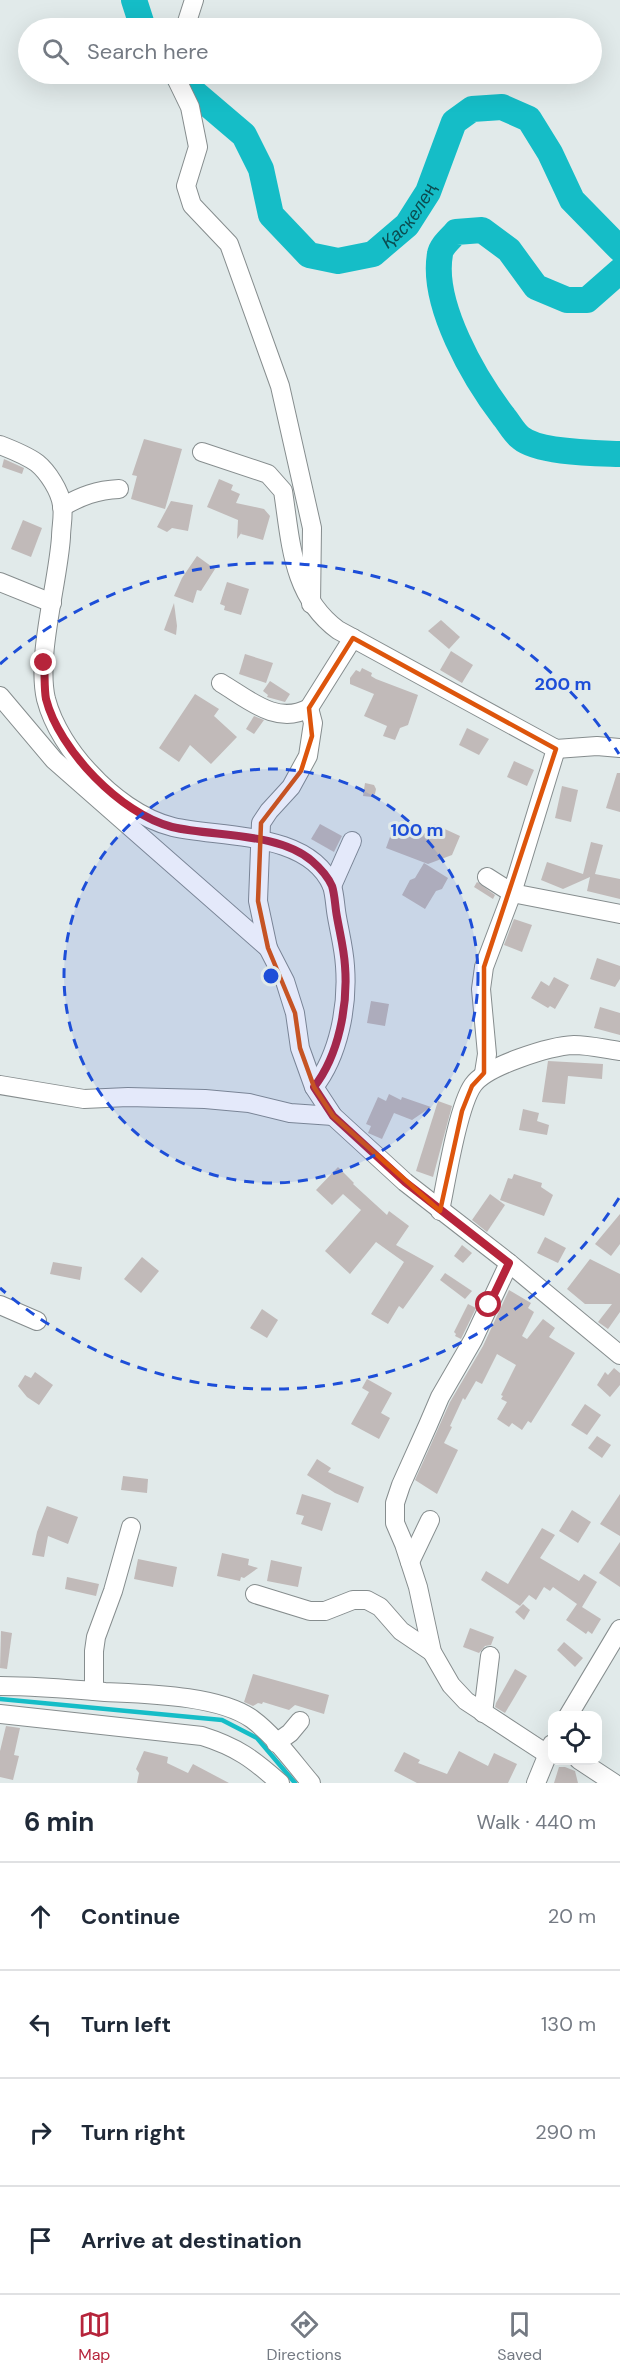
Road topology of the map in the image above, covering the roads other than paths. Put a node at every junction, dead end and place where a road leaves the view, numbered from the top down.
1 (194, 0) edge
2 (188, 18) edge
3 (179, 84) edge
4 (0, 445) edge
5 (202, 452) dead end
6 (119, 489) dead end
7 (62, 507) junction
8 (0, 582) edge
9 (52, 603) junction
10 (311, 604) junction
11 (353, 638) junction
12 (221, 683) dead end
13 (0, 696) edge
14 (309, 708) junction
15 (620, 748) edge
16 (556, 749) junction
17 (260, 840) junction
18 (352, 841) dead end
19 (487, 877) dead end
20 (332, 886) junction
21 (512, 893) junction
22 (620, 914) edge
23 (268, 948) junction
24 (620, 1052) edge
25 (484, 1073) junction
26 (0, 1085) edge
27 (314, 1087) junction
28 (333, 1116) junction
29 (440, 1211) junction
30 (509, 1263) junction
31 (0, 1305) edge
32 (37, 1322) dead end
33 (620, 1356) edge
34 (430, 1520) dead end
35 (131, 1527) dead end
36 (410, 1562) junction
37 (255, 1594) dead end
38 (620, 1629) edge
39 (432, 1652) junction
40 (490, 1656) dead end
41 (0, 1686) edge
42 (94, 1691) junction
43 (571, 1711) edge
44 (483, 1713) junction
45 (0, 1714) edge
46 (300, 1721) dead end
47 (276, 1743) junction
48 (548, 1748) edge
49 (548, 1754) edge
50 (585, 1765) edge
51 (280, 1783) edge
52 (311, 1783) edge
53 (536, 1783) edge
54 (614, 1783) edge

1 - 2 street
3 - 10 street
4 - 7 street
5 - 10 street
6 - 7 street
7 - 9 street
8 - 9 street
9 - 17 street
10 - 11 street
11 - 14 street
11 - 16 street
12 - 14 street
13 - 23 street
14 - 17 street
15 - 16 street
16 - 21 street
17 - 20 street
17 - 23 street
18 - 20 street
19 - 21 street
20 - 27 street
21 - 22 street
21 - 25 street
23 - 27 street
24 - 25 street
25 - 29 street
26 - 28 street
27 - 28 street
28 - 29 street
29 - 30 street
30 - 33 street
30 - 36 street
31 - 32 street
34 - 36 street
35 - 42 street
36 - 39 street
37 - 39 street
38 - 43 street
39 - 44 street
40 - 44 street
41 - 42 street
42 - 47 street
44 - 48 street
45 - 51 street
46 - 47 street
47 - 52 street
49 - 53 street
50 - 54 street

